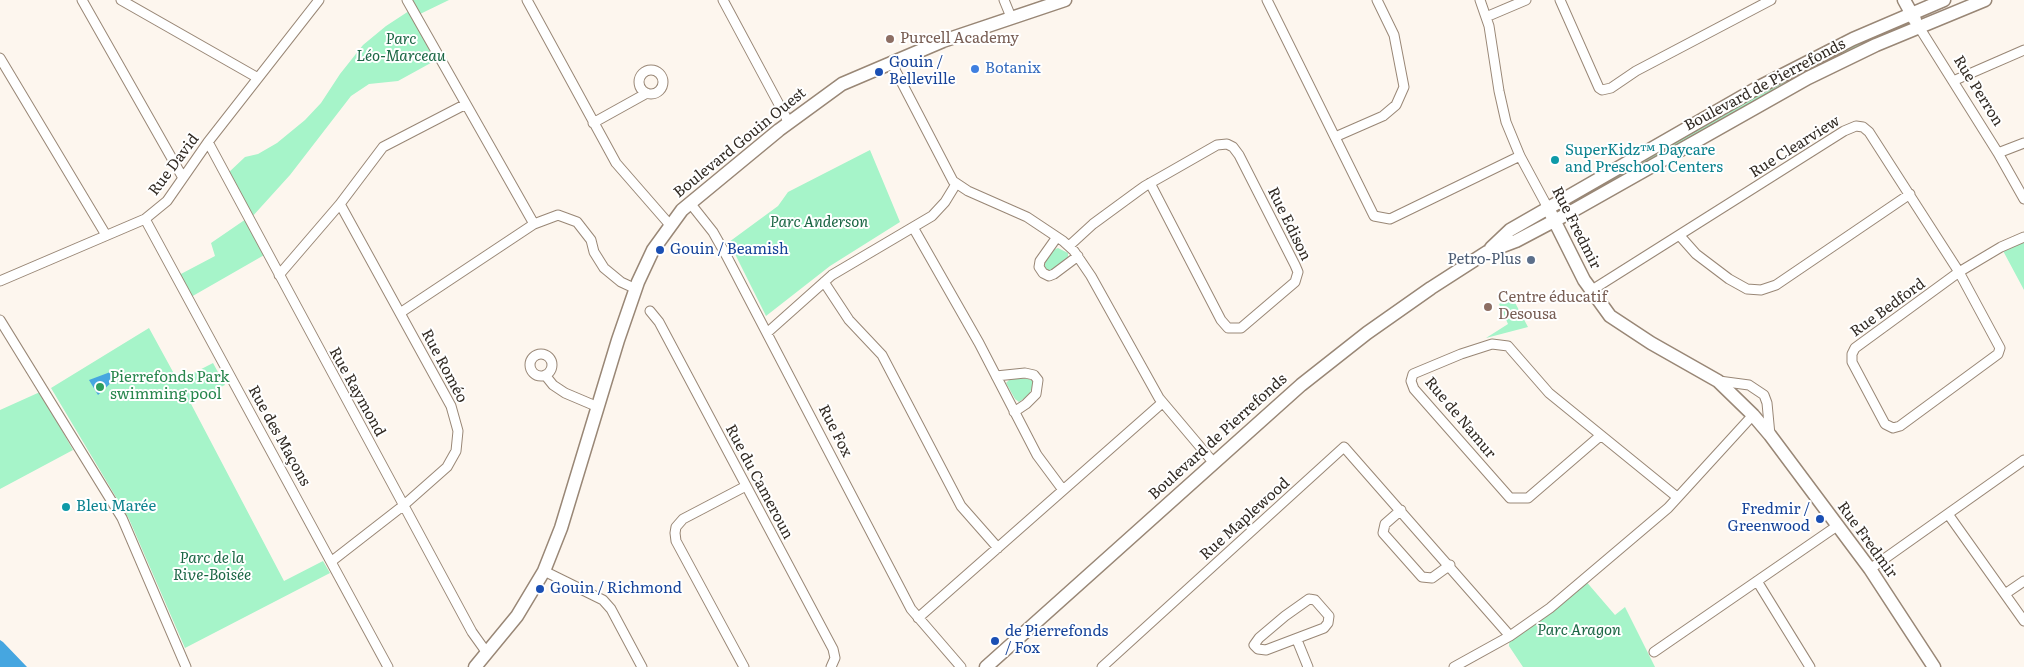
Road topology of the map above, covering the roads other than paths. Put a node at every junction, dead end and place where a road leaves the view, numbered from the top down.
1 (82, 0) edge
2 (121, 0) edge
3 (407, 0) edge
4 (527, 0) edge
5 (723, 0) edge
6 (1004, 0) edge
7 (1065, 0) edge
8 (1267, 0) edge
9 (1377, 0) edge
10 (1480, 0) edge
11 (1526, 0) edge
12 (1560, 0) edge
13 (1771, 0) edge
14 (1904, 0) edge
15 (1944, 0) edge
16 (1985, 0) edge
17 (316, 1) edge
18 (1911, 13) junction
19 (1011, 16) junction
20 (1486, 16) junction
21 (1919, 26) junction
22 (2024, 50) edge
23 (0, 58) edge
24 (890, 62) junction
25 (258, 78) junction
26 (1953, 80) junction
27 (647, 93) dead end
28 (466, 104) junction
29 (593, 123) junction
30 (789, 123) junction
31 (1335, 137) junction
32 (208, 142) junction
33 (2024, 143) edge
34 (1998, 153) junction
35 (1520, 156) junction
36 (183, 178) junction
37 (1150, 183) junction
38 (956, 184) junction
39 (1910, 194) junction
40 (2024, 199) edge
41 (690, 203) junction
42 (340, 204) junction
43 (1548, 208) junction
44 (145, 219) junction
45 (1554, 220) junction
46 (534, 224) junction
47 (670, 226) junction
48 (914, 229) junction
49 (106, 235) junction
50 (1057, 236) junction
51 (1680, 236) junction
52 (2024, 237) edge
53 (1070, 246) junction
54 (1487, 252) junction
55 (1078, 256) junction
56 (1960, 272) junction
57 (279, 275) junction
58 (0, 281) edge
59 (824, 282) junction
60 (636, 289) junction
61 (1592, 290) junction
62 (650, 311) dead end
63 (400, 314) junction
64 (0, 320) edge
65 (768, 332) junction
66 (1998, 354) joint
67 (545, 374) dead end
68 (996, 376) junction
69 (1718, 381) junction
70 (1162, 402) junction
71 (598, 407) junction
72 (1014, 412) junction
73 (1753, 415) junction
74 (1770, 435) junction
75 (1600, 436) junction
76 (2024, 460) edge
77 (1214, 462) junction
78 (746, 486) junction
79 (1063, 490) junction
80 (1677, 497) junction
81 (404, 505) junction
82 (1400, 510) junction
83 (1948, 514) junction
84 (1837, 526) junction
85 (998, 548) junction
86 (332, 561) junction
87 (1450, 565) junction
88 (1870, 569) junction
89 (544, 571) junction
90 (1757, 581) junction
91 (2024, 581) edge
92 (2005, 594) junction
93 (918, 618) junction
94 (2024, 621) edge
95 (1510, 636) junction
96 (1298, 640) junction
97 (1654, 652) dead end
98 (486, 653) junction
99 (1807, 666) edge
100 (186, 667) edge
101 (388, 667) edge
102 (475, 667) edge
103 (642, 667) edge
104 (744, 667) edge
105 (831, 667) edge
106 (961, 667) edge
107 (986, 667) edge
108 (1102, 667) edge
109 (1308, 667) edge
110 (1454, 667) edge
111 (1934, 667) edge

1 - 36 street
2 - 25 street
3 - 28 street
4 - 29 street
5 - 30 street
6 - 19 street
7 - 19 main road, Boulevard Gouin Ouest
8 - 31 street
9 - 31 street
10 - 20 street, Rue Fredmir
11 - 20 street
12 - 13 street
14 - 18 main road, Rue Perron
15 - 18 main road, Boulevard de Pierrefonds
16 - 21 main road, Boulevard de Pierrefonds
17 - 25 street, Rue David
18 - 21 main road, Rue Perron
18 - 43 main road, Boulevard de Pierrefonds
19 - 24 main road, Boulevard Gouin Ouest
20 - 35 street, Rue Fredmir
21 - 26 street, Rue Perron
21 - 45 main road, Boulevard de Pierrefonds
22 - 26 street
23 - 49 street
24 - 30 main road, Boulevard Gouin Ouest
24 - 38 street
25 - 32 street, Rue David
26 - 34 street, Rue Perron
27 - 29 street
28 - 42 street
28 - 46 street
29 - 47 street
30 - 41 main road, Boulevard Gouin Ouest
31 - 35 street
32 - 36 street, Rue David
32 - 57 street, Rue Raymond
33 - 34 street
34 - 40 street, Rue Perron
35 - 43 street, Rue Fredmir
36 - 44 street, Rue David
37 - 37 street, Rue Edison
37 - 53 street, Rue Edison
38 - 48 street
38 - 50 street
39 - 51 street
39 - 51 street, Rue Clearview
39 - 56 street, Rue Clearview
41 - 47 main road, Boulevard Gouin Ouest
41 - 65 street, Rue Fox
42 - 57 street
42 - 63 street, Rue Roméo
43 - 45 main road, Rue Fredmir
43 - 54 main road, Boulevard de Pierrefonds
44 - 49 street, Rue David
44 - 86 street, Rue des Maçons
45 - 54 main road, Boulevard de Pierrefonds
45 - 61 main road, Rue Fredmir
46 - 60 street
46 - 63 street
47 - 60 main road, Boulevard Gouin Ouest
48 - 59 street
48 - 68 street
49 - 58 street, Rue David
50 - 53 street
50 - 55 street
51 - 61 street, Rue Clearview
52 - 56 street, Rue Bedford
53 - 55 street
54 - 77 main road, Boulevard de Pierrefonds
55 - 70 street
56 - 66 street, Rue Clearview
56 - 66 street, Rue Bedford
57 - 81 street, Rue Raymond
59 - 65 street
59 - 85 street
60 - 71 main road, Boulevard Gouin Ouest
61 - 69 main road, Rue Fredmir
62 - 78 street, Rue du Cameroun
63 - 81 street, Rue Roméo
64 - 100 street
65 - 93 street, Rue Fox
67 - 71 street
68 - 72 street
68 - 72 street
69 - 73 main road, Rue Fredmir
69 - 74 street, Rue Fredmir
70 - 77 street
70 - 79 street
71 - 89 main road, Boulevard Gouin Ouest
72 - 79 street
73 - 74 main road, Rue Fredmir
73 - 80 street
74 - 84 main road, Rue Fredmir
75 - 75 street, Rue de Namur
75 - 80 street, Rue de Namur
76 - 83 street
77 - 107 main road, Boulevard de Pierrefonds
78 - 104 street
78 - 105 street, Rue du Cameroun
79 - 85 street
80 - 95 street
81 - 86 street, Rue Roméo
81 - 98 street, Rue Raymond
82 - 87 street, Rue Maplewood
82 - 87 street
82 - 108 street, Rue Maplewood
83 - 88 street
83 - 92 street
84 - 88 main road, Rue Fredmir
84 - 90 street
85 - 93 street
86 - 101 street, Rue des Maçons
87 - 95 street, Rue Maplewood
88 - 111 main road, Rue Fredmir
89 - 98 main road, Boulevard Gouin Ouest
89 - 103 street
90 - 97 street
90 - 99 street
91 - 92 street
92 - 94 street
93 - 106 street, Rue Fox
95 - 110 street
96 - 96 street
96 - 109 street
98 - 102 main road, Boulevard Gouin Ouest

